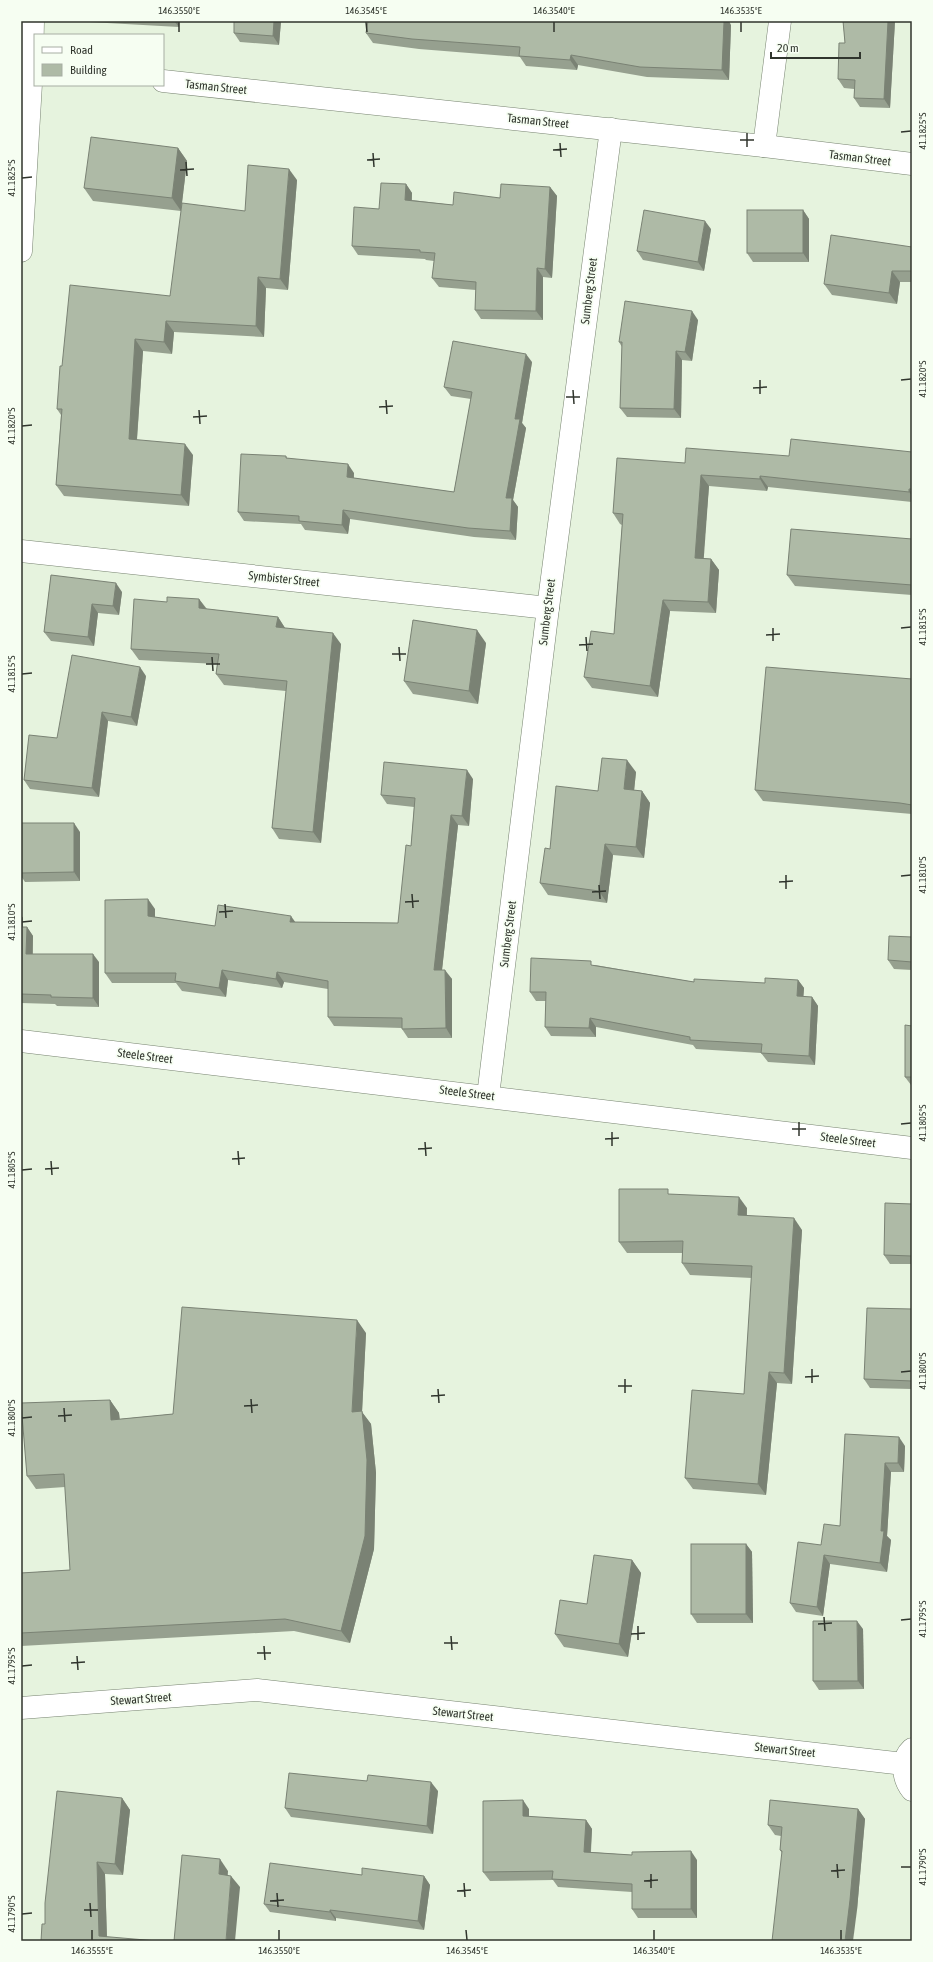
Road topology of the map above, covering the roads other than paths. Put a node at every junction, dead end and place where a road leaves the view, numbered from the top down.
1 (33, 21) edge
2 (780, 21) edge
3 (34, 67) edge
4 (164, 81) edge
5 (610, 129) junction
6 (764, 146) junction
7 (912, 164) edge
8 (22, 240) edge
9 (21, 551) edge
10 (548, 608) junction
11 (21, 1041) edge
12 (488, 1096) junction
13 (912, 1148) edge
14 (21, 1708) edge
15 (908, 1756) edge
16 (912, 1790) edge

1 - 3 street
2 - 6 street
3 - 8 street
4 - 5 street, Tasman Street
5 - 6 street, Tasman Street
5 - 10 street, Sumberg Street
6 - 7 street, Tasman Street
9 - 10 street, Symbister Street
10 - 12 street, Sumberg Street
11 - 12 street, Steele Street
12 - 13 street, Steele Street
14 - 15 street, Stewart Street
15 - 16 street

